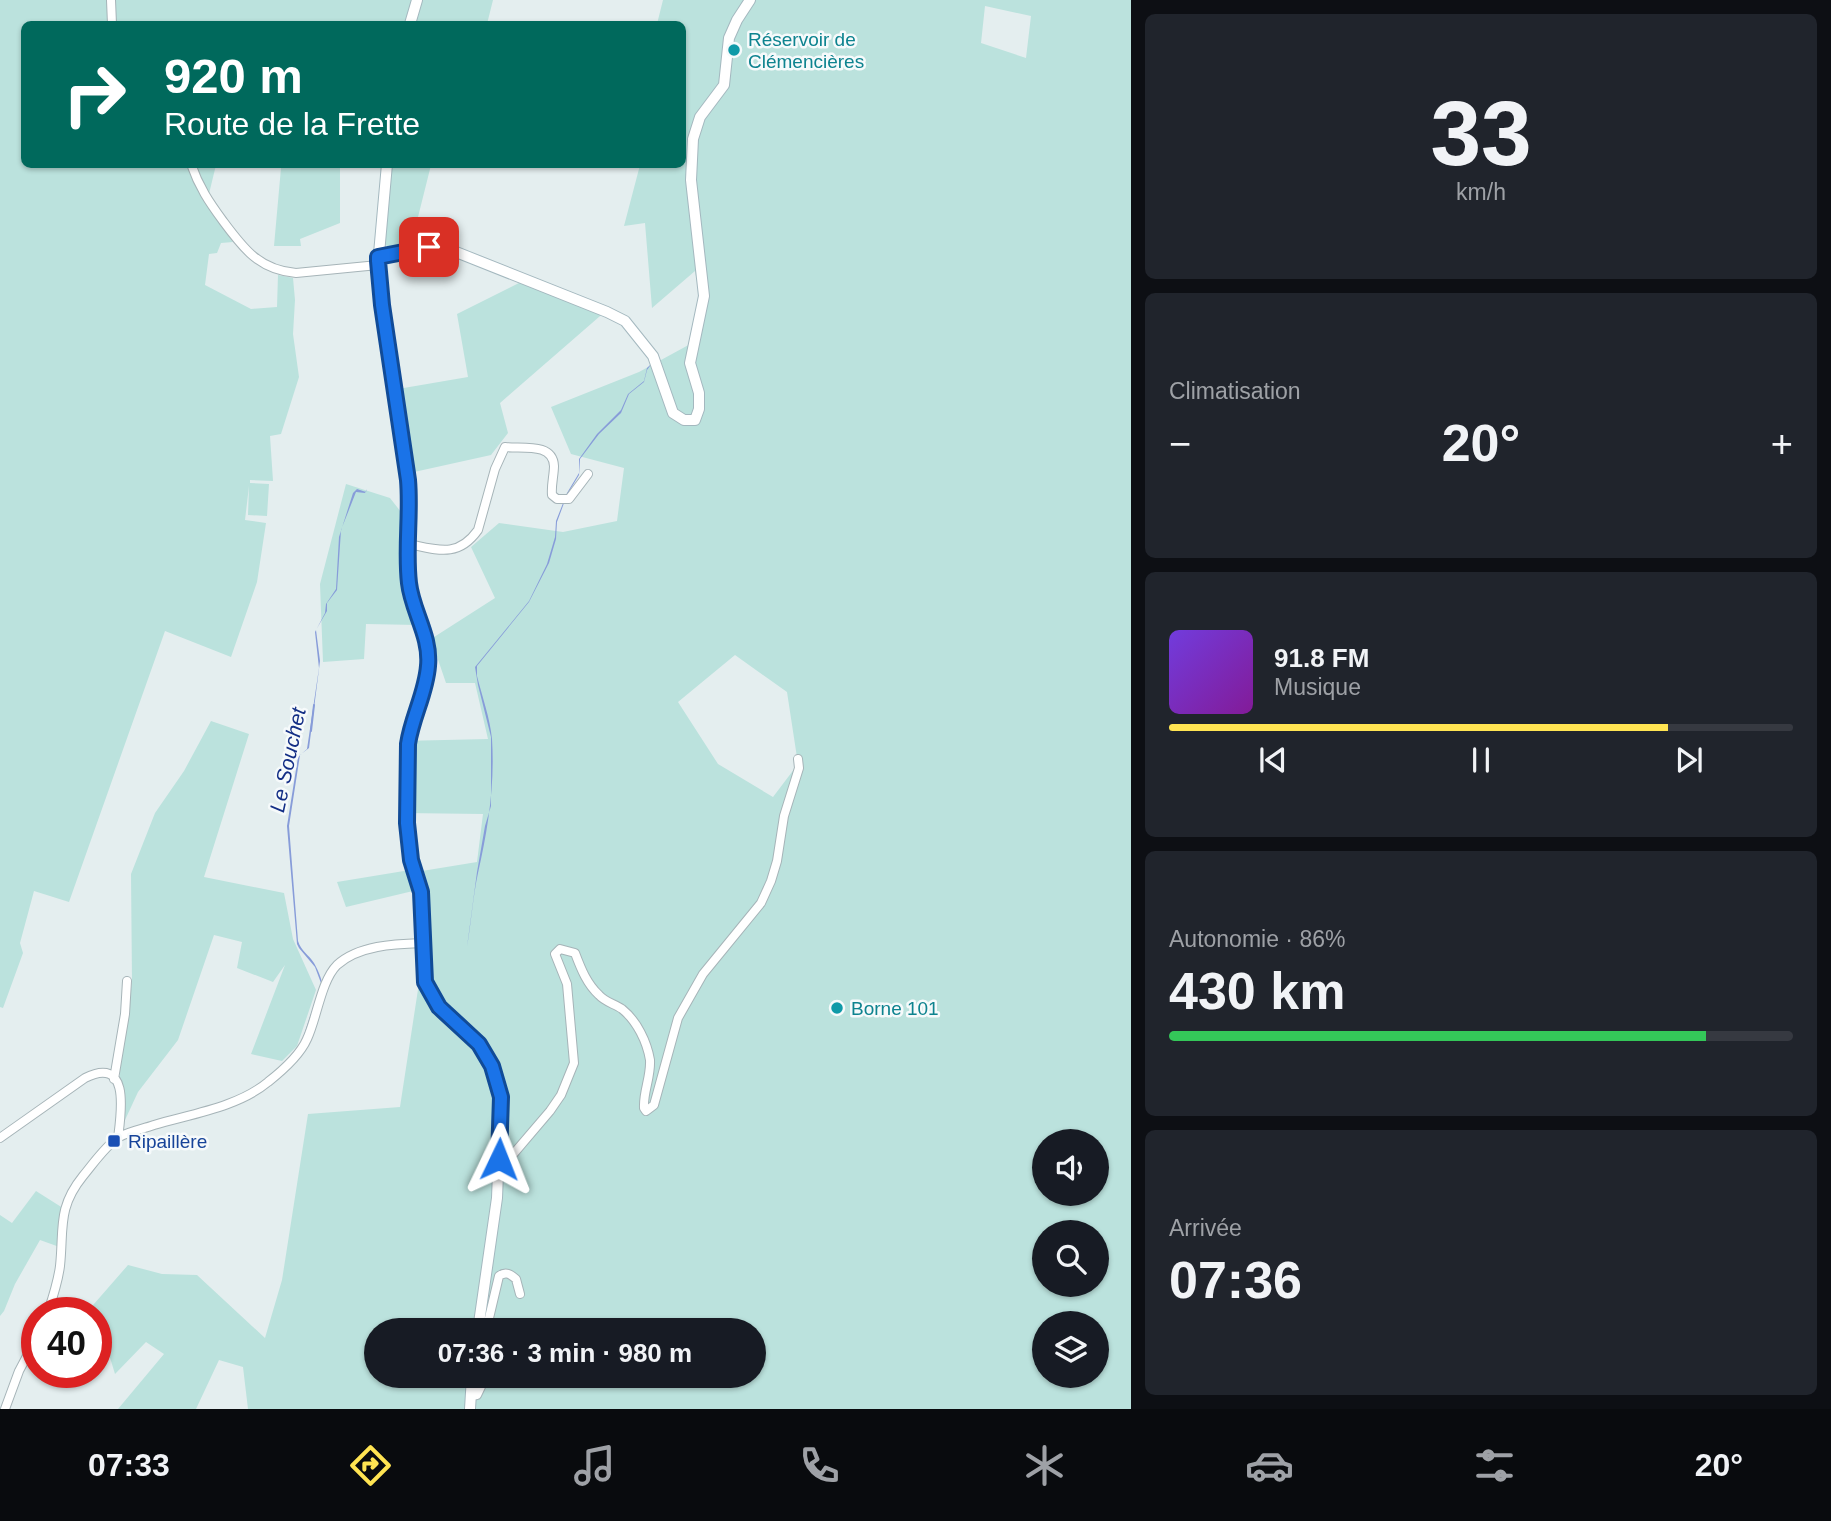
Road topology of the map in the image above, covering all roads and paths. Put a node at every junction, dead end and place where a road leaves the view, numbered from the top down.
1 (417, 0) edge
2 (750, 0) edge
3 (411, 21) edge
4 (192, 168) edge
5 (387, 168) edge
6 (378, 261) junction
7 (588, 474) dead end
8 (409, 544) junction
9 (798, 759) dead end
10 (423, 943) junction
11 (127, 981) dead end
12 (114, 1079) junction
13 (118, 1138) junction
14 (0, 1139) edge
15 (504, 1161) junction
16 (520, 1294) dead end
17 (52, 1297) edge
18 (482, 1318) edge
19 (489, 1318) edge
20 (21, 1367) edge
21 (471, 1388) edge
22 (480, 1388) edge
23 (471, 1396) junction
24 (5, 1409) edge
25 (470, 1409) edge

1 - 3 street
2 - 6 street
4 - 6 street
5 - 6 street
6 - 8 street
7 - 8 street
8 - 10 street
9 - 15 street
10 - 13 street
10 - 15 street
11 - 12 street
12 - 13 street
12 - 14 street
13 - 17 street
15 - 18 street
16 - 19 street
20 - 24 street
21 - 23 street
22 - 23 street
23 - 25 street

